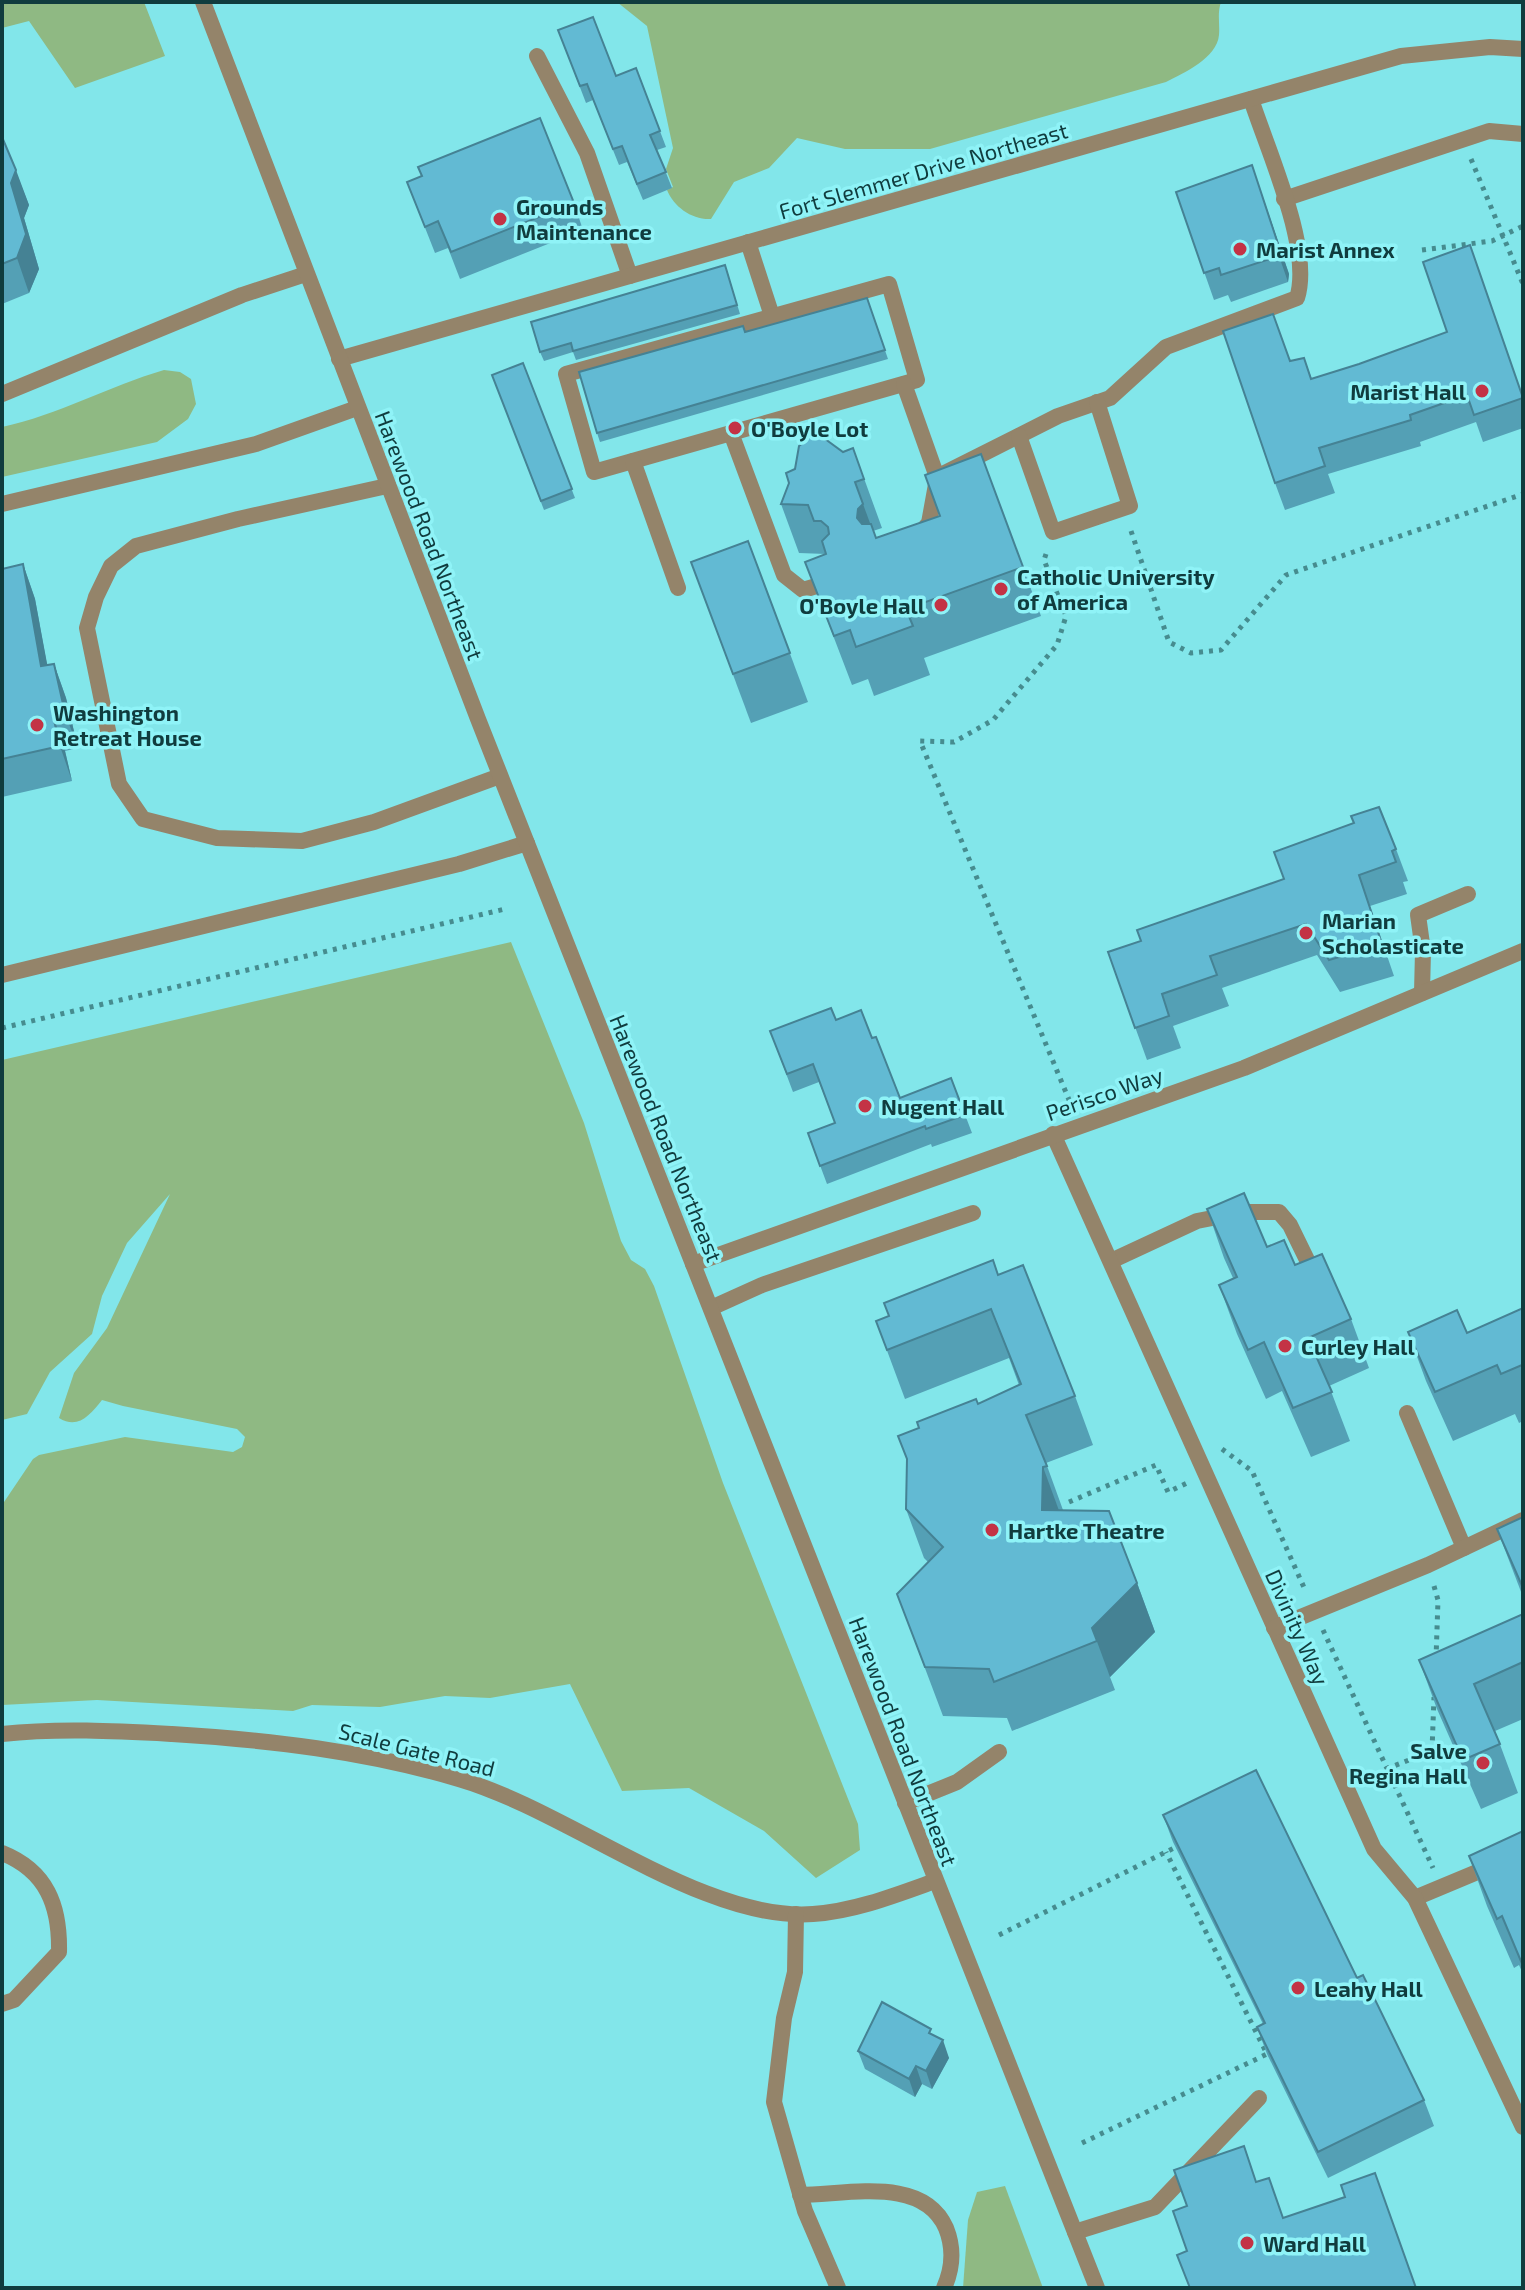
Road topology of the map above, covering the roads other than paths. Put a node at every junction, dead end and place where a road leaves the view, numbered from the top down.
1 (203, 2) edge
2 (1523, 49) edge
3 (537, 56) dead end
4 (1251, 99) junction
5 (1523, 134) edge
6 (1284, 199) junction
7 (748, 242) junction
8 (306, 274) junction
9 (630, 276) junction
10 (772, 316) junction
11 (339, 359) junction
12 (904, 384) junction
13 (2, 394) edge
14 (1097, 402) junction
15 (357, 408) junction
16 (731, 433) junction
17 (1019, 436) junction
18 (633, 461) junction
19 (937, 477) junction
20 (387, 486) junction
21 (2, 504) edge
22 (911, 545) edge
23 (836, 580) edge
24 (678, 588) dead end
25 (500, 776) junction
26 (527, 843) junction
27 (1468, 894) dead end
28 (1523, 951) edge
29 (2, 975) edge
30 (1422, 993) junction
31 (1053, 1134) junction
32 (973, 1213) dead end
33 (1111, 1261) junction
34 (693, 1264) junction
35 (1309, 1264) edge
36 (711, 1308) junction
37 (1407, 1413) dead end
38 (1523, 1520) edge
39 (1464, 1548) junction
40 (1274, 1628) junction
41 (2, 1734) edge
42 (999, 1752) dead end
43 (905, 1803) junction
44 (2, 1853) edge
45 (1523, 1853) edge
46 (935, 1881) junction
47 (1415, 1898) junction
48 (796, 1914) junction
49 (2, 2004) edge
50 (1259, 2098) dead end
51 (1523, 2127) edge
52 (800, 2195) junction
53 (1075, 2232) junction
54 (838, 2288) edge
55 (944, 2288) edge
56 (1097, 2288) edge

1 - 8 street, Harewood Road Northeast
2 - 4 street, Fort Slemmer Drive Northeast
3 - 9 street
4 - 6 street
4 - 7 street, Fort Slemmer Drive Northeast
5 - 6 street
6 - 14 street
7 - 9 street, Fort Slemmer Drive Northeast
7 - 10 street
8 - 11 street, Harewood Road Northeast
8 - 13 street
9 - 11 street, Fort Slemmer Drive Northeast
10 - 12 street
10 - 18 street
11 - 15 street, Harewood Road Northeast
12 - 16 street
12 - 19 street
14 - 17 street
14 - 17 street
15 - 20 street, Harewood Road Northeast
15 - 21 street
16 - 18 street
16 - 23 street
17 - 19 street
18 - 24 street
19 - 22 street
20 - 25 street, Harewood Road Northeast
20 - 25 street
25 - 26 street, Harewood Road Northeast
26 - 29 street
26 - 34 street, Harewood Road Northeast
27 - 30 street
28 - 30 street, Perisco Way
30 - 31 street, Perisco Way
31 - 33 street, Divinity Way
31 - 34 street, Perisco Way
32 - 36 street
33 - 35 street
33 - 40 street, Divinity Way
34 - 36 street, Harewood Road Northeast
36 - 43 street, Harewood Road Northeast
37 - 39 street
38 - 39 street
39 - 40 street
40 - 47 street, Divinity Way
41 - 48 street, Scale Gate Road
42 - 43 street
43 - 46 street, Harewood Road Northeast
44 - 49 street
45 - 47 street
46 - 48 street, Scale Gate Road
46 - 53 street, Harewood Road Northeast
47 - 51 street, Divinity Way
48 - 52 street
50 - 53 street
52 - 54 street
52 - 55 street
53 - 56 street, Harewood Road Northeast

